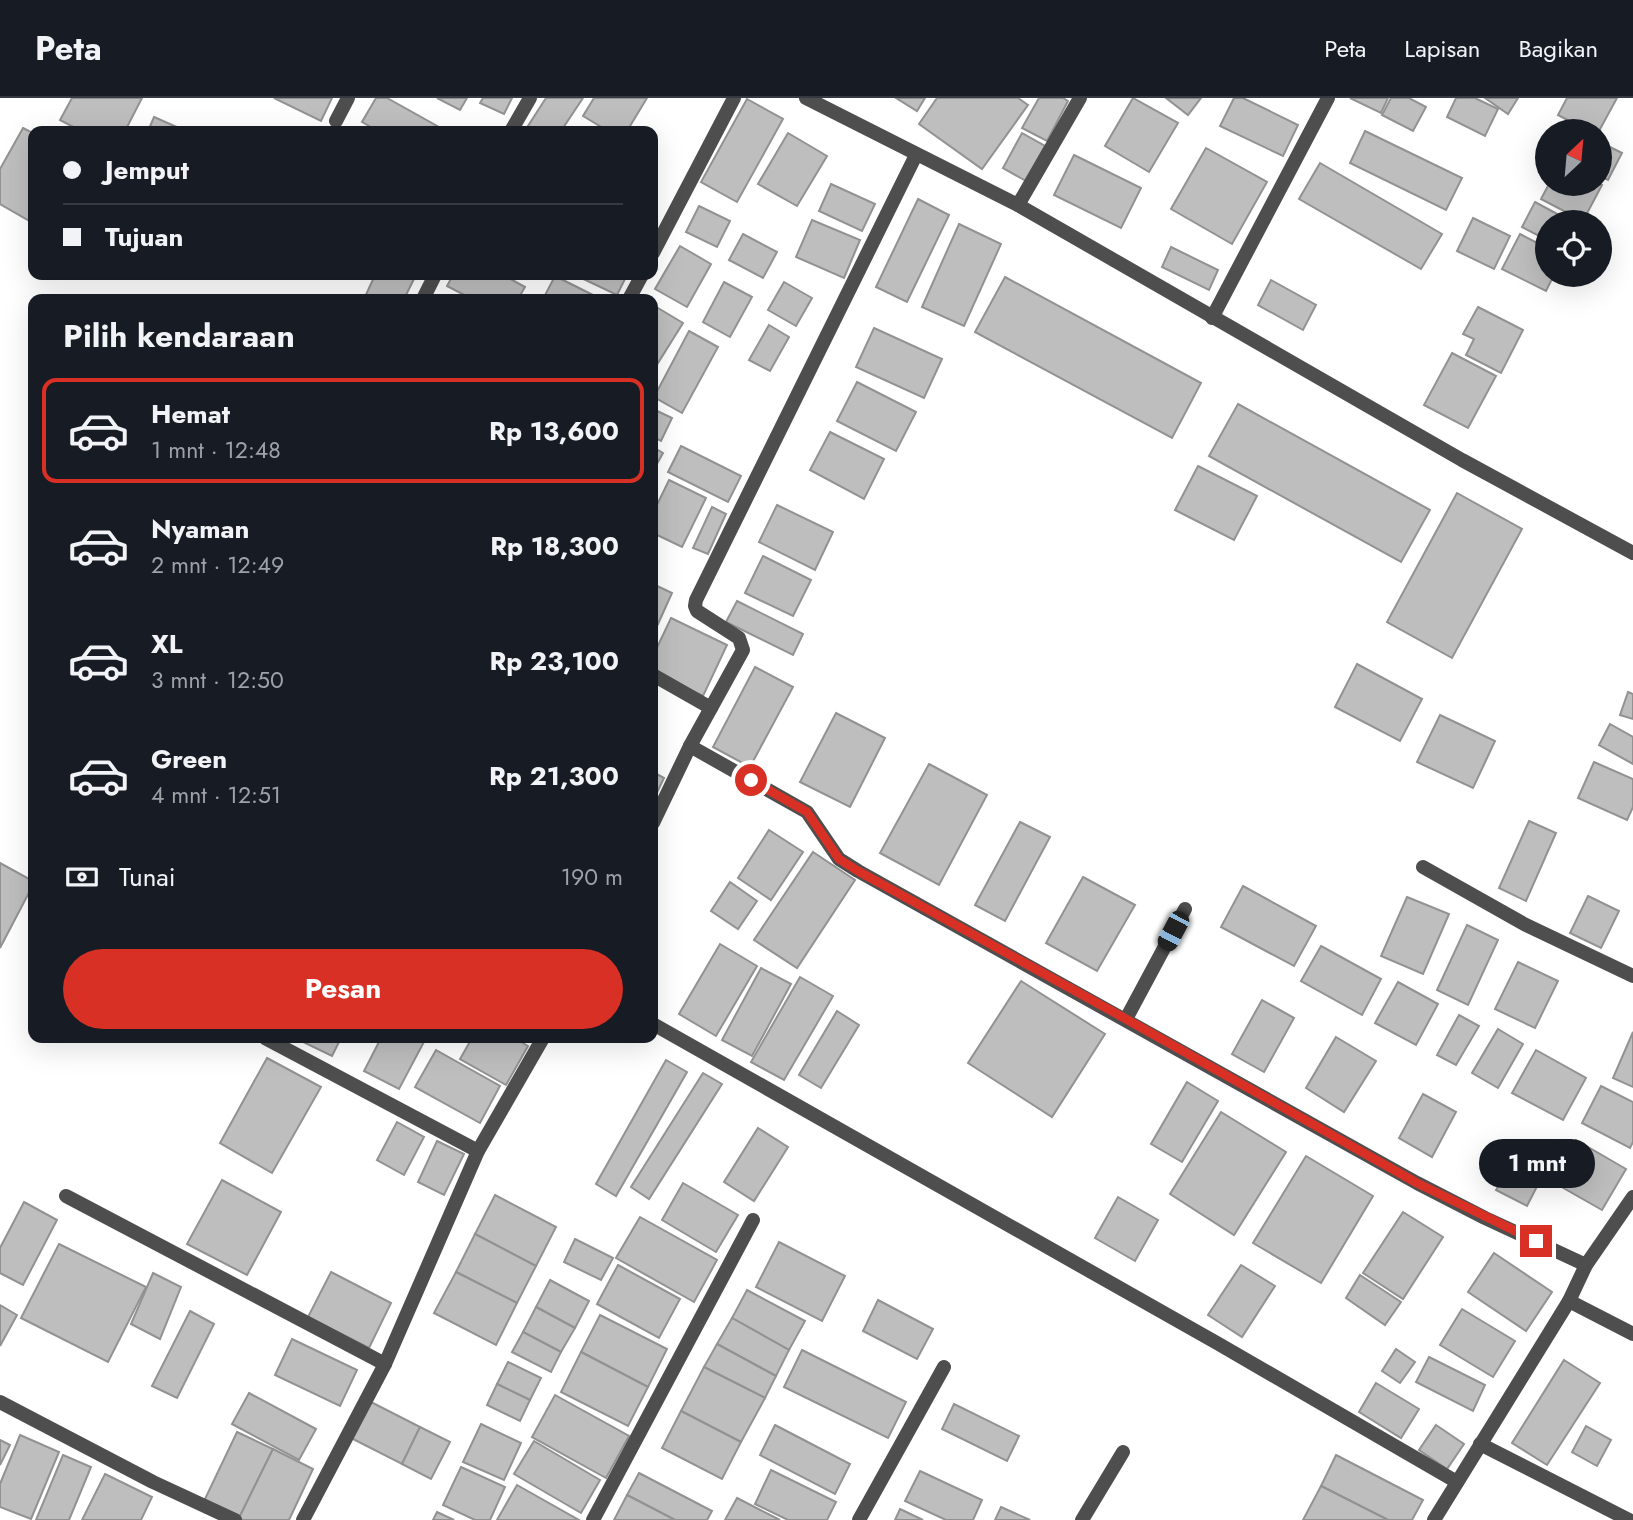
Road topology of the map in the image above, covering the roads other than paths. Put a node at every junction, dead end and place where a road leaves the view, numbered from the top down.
1 (348, 98) edge
2 (530, 98) edge
3 (734, 98) edge
4 (806, 98) edge
5 (1080, 98) edge
6 (1328, 98) edge
7 (336, 121) dead end
8 (515, 126) edge
9 (916, 155) junction
10 (1018, 205) junction
11 (658, 243) edge
12 (1212, 318) junction
13 (1633, 554) edge
14 (658, 678) edge
15 (711, 708) junction
16 (690, 747) junction
17 (658, 813) edge
18 (1423, 867) dead end
19 (1185, 909) dead end
20 (1633, 976) edge
21 (1126, 1019) junction
22 (658, 1027) edge
23 (274, 1043) edge
24 (540, 1043) edge
25 (478, 1151) junction
26 (66, 1196) dead end
27 (1633, 1197) edge
28 (753, 1220) dead end
29 (1586, 1265) junction
30 (1569, 1301) junction
31 (1633, 1335) edge
32 (385, 1364) junction
33 (944, 1367) dead end
34 (0, 1402) edge
35 (1480, 1444) junction
36 (1123, 1452) dead end
37 (1457, 1482) junction
38 (235, 1520) edge
39 (303, 1520) edge
40 (593, 1520) edge
41 (859, 1520) edge
42 (1082, 1520) edge
43 (1434, 1520) edge
44 (1629, 1520) edge

1 - 7 street
2 - 8 street
3 - 11 street
4 - 9 street
5 - 10 street
6 - 12 street
9 - 10 street
9 - 15 street
10 - 12 street
12 - 13 street
14 - 15 street
15 - 16 street
16 - 17 street
16 - 21 street
18 - 20 street
19 - 21 street
21 - 29 street
22 - 37 street
23 - 25 street
24 - 25 street
25 - 32 street
26 - 32 street
27 - 29 street
28 - 40 street
29 - 30 street
30 - 31 street
30 - 35 street
32 - 39 street
33 - 41 street
34 - 38 street
35 - 37 street
35 - 44 street
36 - 42 street
37 - 43 street

